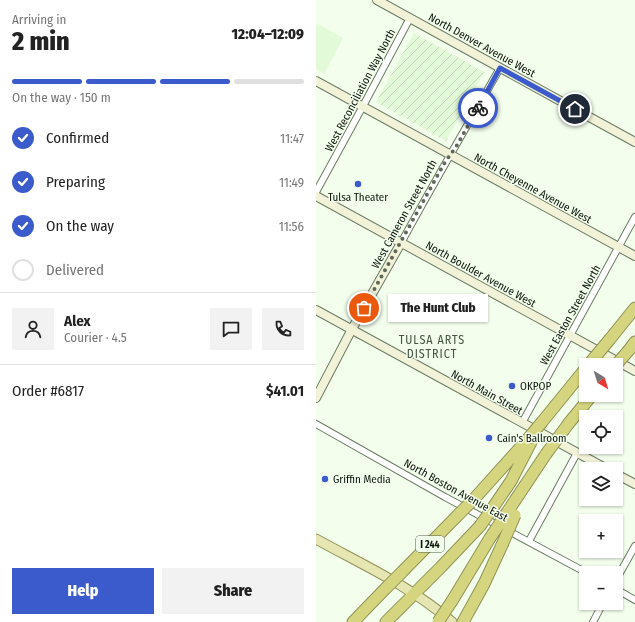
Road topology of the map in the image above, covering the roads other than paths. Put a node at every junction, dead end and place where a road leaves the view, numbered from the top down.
1 (377, 0) edge
2 (410, 18) junction
3 (500, 68) junction
4 (316, 81) edge
5 (363, 106) junction
6 (635, 142) edge
7 (450, 155) junction
8 (316, 192) edge
9 (316, 196) edge
10 (635, 217) edge
11 (401, 243) junction
12 (618, 247) junction
13 (635, 256) edge
14 (635, 308) edge
15 (316, 310) edge
16 (352, 330) junction
17 (570, 336) junction
18 (632, 346) edge
19 (594, 358) edge
20 (622, 358) edge
21 (635, 371) edge
22 (579, 376) edge
23 (316, 398) edge
24 (586, 402) edge
25 (522, 423) junction
26 (316, 424) edge
27 (529, 441) junction
28 (578, 453) junction
29 (594, 462) edge
30 (623, 478) edge
31 (635, 484) edge
32 (511, 513) junction
33 (316, 539) edge
34 (529, 541) junction
35 (635, 546) edge
36 (623, 567) edge
37 (579, 569) edge
38 (415, 593) junction
39 (623, 593) edge
40 (635, 600) edge
41 (599, 610) edge
42 (353, 622) edge
43 (386, 622) edge
44 (438, 622) edge
45 (452, 622) edge
46 (463, 622) edge
47 (592, 622) edge

1 - 2 street, North Denver Avenue West
2 - 3 street, North Denver Avenue West
2 - 5 street, West Reconciliation Way North
3 - 6 street, North Denver Avenue West
3 - 7 street, West Cameron Street North
4 - 5 street, North Cheyenne Avenue West
5 - 7 street, North Cheyenne Avenue West
5 - 8 street, West Reconciliation Way North
7 - 11 street, West Cameron Street North
7 - 12 street, North Cheyenne Avenue West
9 - 11 street, North Boulder Avenue West
10 - 12 street, West Easton Street North
11 - 16 street, West Cameron Street North
11 - 17 street, North Boulder Avenue West
12 - 13 street, North Cheyenne Avenue West
12 - 17 street, West Easton Street North
14 - 19 highway, bridge
15 - 16 street, North Main Street
16 - 23 street, West Cameron Street North
16 - 25 street, North Main Street
17 - 21 street, North Boulder Avenue West
17 - 25 street, West Easton Street North
18 - 20 highway, bridge
22 - 27 highway, bridge
24 - 32 highway, bridge
25 - 28 street, North Main Street
26 - 34 street, North Boston Avenue East
27 - 38 highway, bridge
27 - 42 highway, I 244, bridge
28 - 29 street, North Main Street
28 - 34 street
30 - 31 street
32 - 44 highway, bridge
32 - 46 highway, bridge
33 - 38 main road
34 - 37 street, North Boston Avenue East
35 - 36 street
38 - 43 highway
38 - 45 main road
39 - 40 street
41 - 47 street

